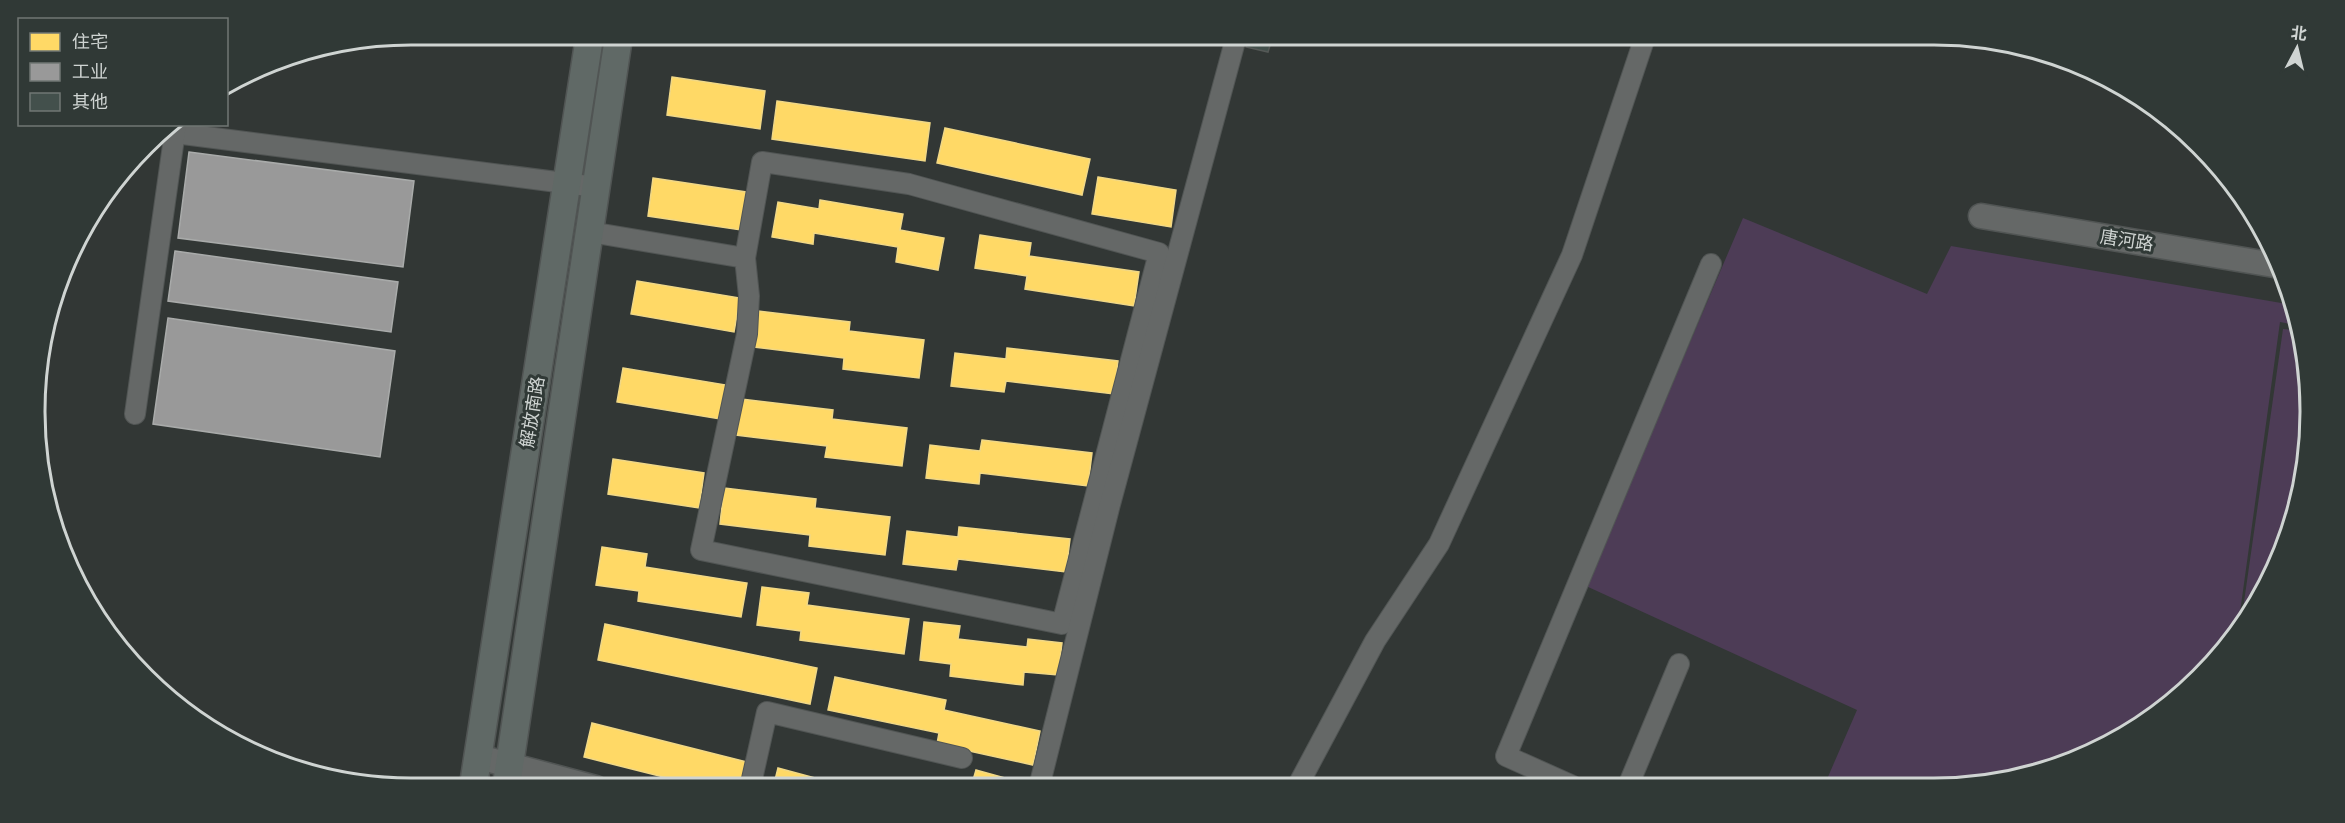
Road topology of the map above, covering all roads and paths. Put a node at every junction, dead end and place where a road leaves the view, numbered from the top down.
1 (588, 45) edge
2 (617, 45) edge
3 (1235, 45) edge
4 (1642, 45) edge
5 (178, 129) edge
6 (175, 132) edge
7 (568, 183) junction
8 (596, 187) junction
9 (1981, 216) dead end
10 (590, 232) junction
11 (746, 258) junction
12 (1711, 264) dead end
13 (2269, 264) edge
14 (135, 414) dead end
15 (1680, 664) dead end
16 (478, 757) junction
17 (962, 758) dead end
18 (508, 777) edge
19 (475, 778) edge
20 (752, 778) edge
21 (1041, 778) edge
22 (1302, 778) edge
23 (1555, 778) edge
24 (1631, 778) edge

1 - 7 main road, 解放南路
2 - 8 main road, 解放南路
3 - 21 street
4 - 22 street
5 - 7 street
6 - 14 street
7 - 8 street
7 - 16 main road, 解放南路
8 - 10 main road, 解放南路
9 - 13 street, 唐河路
10 - 11 street
10 - 18 main road, 解放南路
11 - 11 street
12 - 23 street
15 - 24 street
16 - 18 street
16 - 19 main road, 解放南路
17 - 20 street

